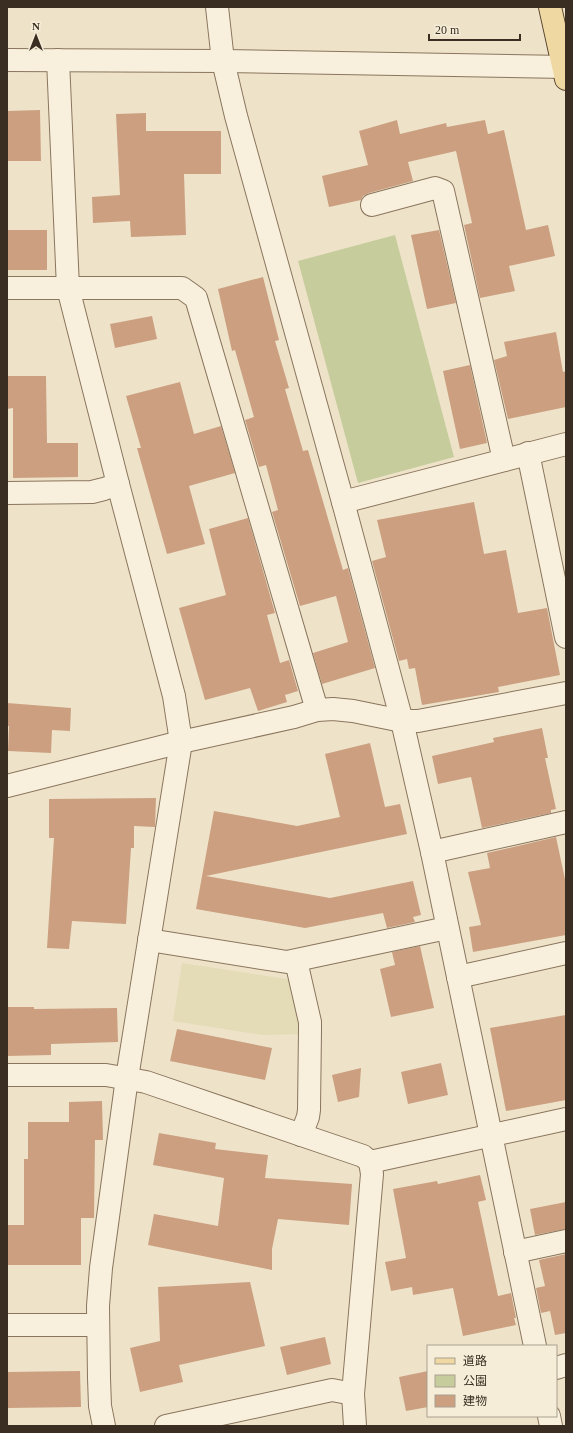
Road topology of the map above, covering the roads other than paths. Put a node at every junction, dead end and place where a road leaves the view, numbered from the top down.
1 (217, 7) edge
2 (550, 7) edge
3 (7, 60) edge
4 (58, 60) junction
5 (223, 61) junction
6 (565, 71) edge
7 (372, 205) dead end
8 (7, 288) edge
9 (68, 288) junction
10 (566, 444) edge
11 (528, 453) junction
12 (504, 460) junction
13 (118, 484) junction
14 (7, 493) edge
15 (343, 502) junction
16 (566, 636) edge
17 (566, 693) edge
18 (317, 710) junction
19 (402, 721) junction
20 (181, 742) junction
21 (7, 786) edge
22 (566, 822) edge
23 (432, 852) junction
24 (447, 928) junction
25 (149, 940) junction
26 (566, 953) edge
27 (296, 962) junction
28 (458, 977) junction
29 (7, 1075) edge
30 (127, 1078) junction
31 (566, 1119) edge
32 (301, 1135) junction
33 (490, 1135) junction
34 (370, 1162) junction
35 (566, 1241) edge
36 (515, 1252) junction
37 (7, 1325) edge
38 (98, 1325) junction
39 (535, 1345) edge
40 (353, 1394) junction
41 (104, 1426) edge
42 (166, 1426) edge
43 (354, 1426) edge

1 - 5 street
2 - 6 main road
3 - 4 street
4 - 5 street
4 - 9 street
5 - 6 street
5 - 15 street
7 - 12 street
8 - 9 street
9 - 13 street
9 - 18 street
10 - 11 street
11 - 12 street
11 - 16 street
12 - 15 street
13 - 14 street
13 - 20 street
15 - 19 street
17 - 19 street
18 - 19 street
18 - 20 street
19 - 23 street
20 - 21 street
20 - 25 street
22 - 23 street
23 - 24 street
24 - 27 street
24 - 28 street
25 - 27 street
25 - 30 street
26 - 28 street
27 - 32 street
28 - 33 street
29 - 30 street
30 - 32 street
30 - 38 street
31 - 33 street
32 - 34 street
33 - 34 street
33 - 36 street
34 - 40 street
35 - 36 street
36 - 39 street
37 - 38 street
38 - 41 street
40 - 42 street
40 - 43 street

